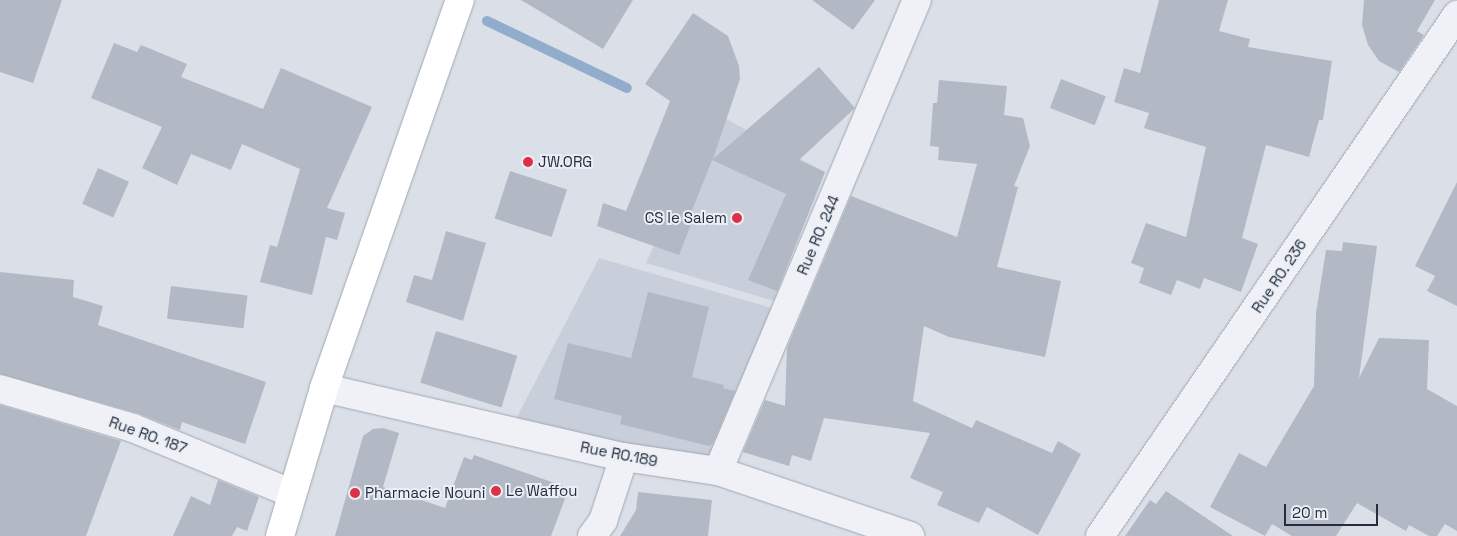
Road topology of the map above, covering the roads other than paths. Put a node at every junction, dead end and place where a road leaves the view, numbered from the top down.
1 (460, 0) edge
2 (917, 0) edge
3 (1457, 15) edge
4 (324, 388) junction
5 (0, 389) edge
6 (624, 457) junction
7 (718, 471) junction
8 (291, 493) junction
9 (280, 536) edge
10 (592, 536) edge
11 (910, 536) edge
12 (1100, 536) edge

1 - 4 main road
2 - 7 street, Rue RO. 244
3 - 12 street, Rue RO. 236
4 - 6 street, Rue RO.189
4 - 8 main road
5 - 8 street, Rue RO. 187
6 - 7 street, Rue RO.189
6 - 10 street
7 - 11 street, Rue RO.189
8 - 9 main road

